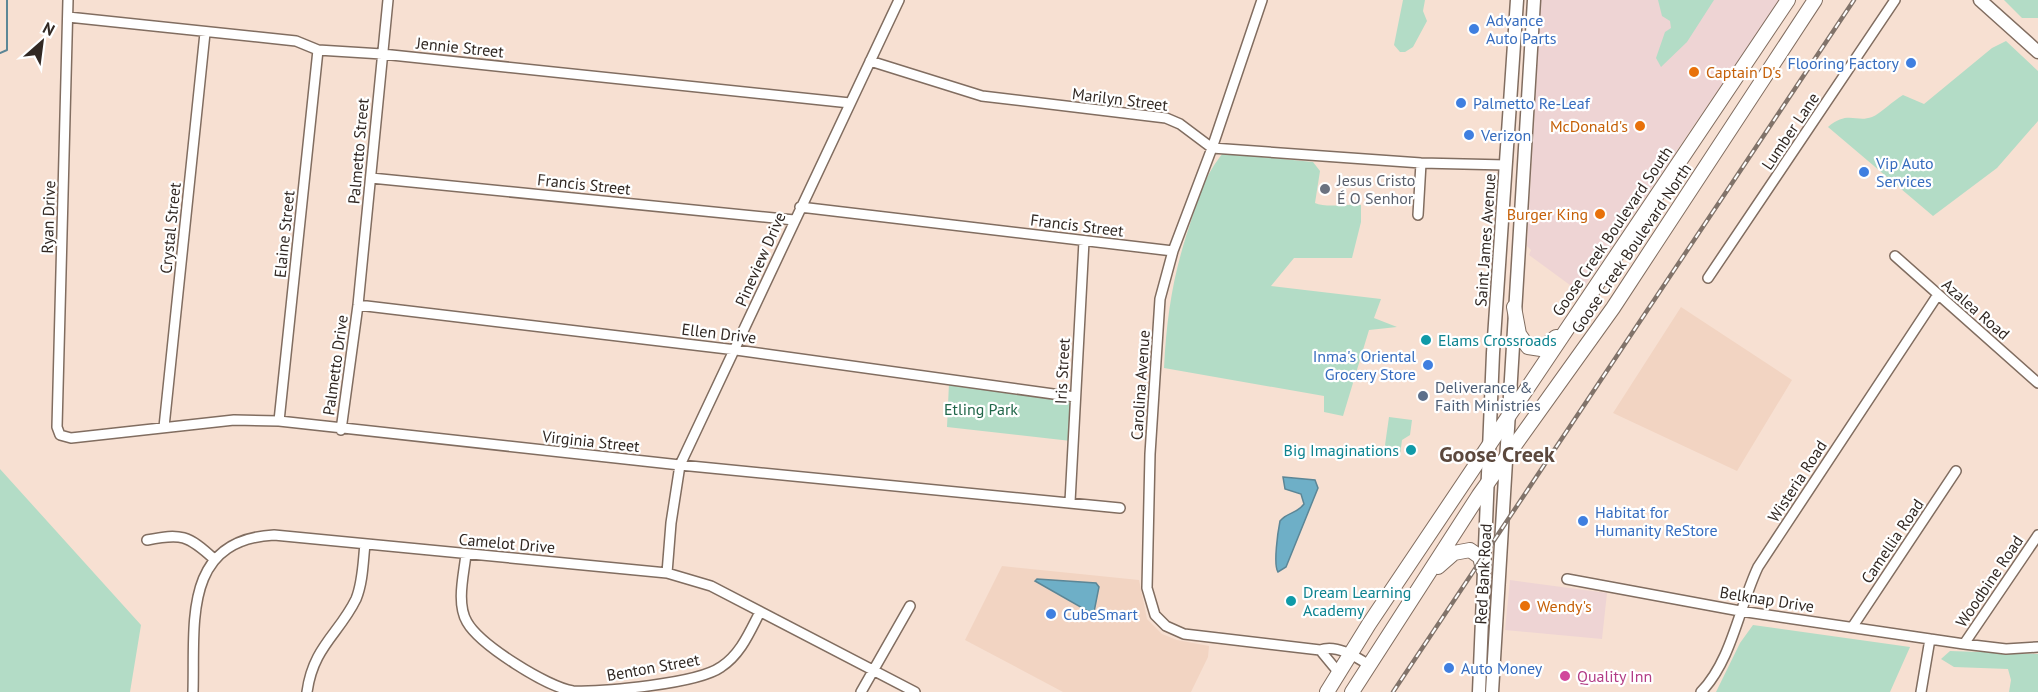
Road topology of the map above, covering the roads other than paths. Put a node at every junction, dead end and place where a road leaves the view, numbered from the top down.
1 (68, 0) edge
2 (388, 0) edge
3 (899, 0) edge
4 (1262, 0) edge
5 (1517, 0) edge
6 (1526, 0) edge
7 (1534, 0) edge
8 (1788, 0) edge
9 (1815, 0) edge
10 (1895, 0) edge
11 (1980, 0) edge
12 (68, 17) junction
13 (1533, 18) junction
14 (206, 33) junction
15 (318, 50) junction
16 (2038, 52) edge
17 (382, 54) junction
18 (870, 61) junction
19 (850, 103) junction
20 (1212, 148) junction
21 (1421, 164) junction
22 (1506, 165) junction
23 (371, 178) junction
24 (800, 207) junction
25 (1418, 215) dead end
26 (794, 220) junction
27 (1084, 241) junction
28 (1173, 251) junction
29 (1895, 256) dead end
30 (1708, 278) dead end
31 (1936, 296) junction
32 (358, 305) junction
33 (1514, 307) junction
34 (1571, 323) junction
35 (736, 350) junction
36 (2038, 383) edge
37 (1075, 397) junction
38 (1508, 418) junction
39 (279, 421) junction
40 (164, 427) junction
41 (341, 430) junction
42 (60, 435) joint
43 (1489, 445) junction
44 (1506, 457) junction
45 (680, 465) junction
46 (1956, 471) dead end
47 (1487, 483) junction
48 (1070, 502) junction
49 (1120, 508) dead end
50 (2038, 535) edge
51 (147, 540) dead end
52 (365, 544) junction
53 (466, 554) junction
54 (214, 559) junction
55 (1483, 569) junction
56 (667, 573) junction
57 (1567, 579) dead end
58 (1423, 580) junction
59 (910, 606) dead end
60 (1740, 611) junction
61 (760, 612) junction
62 (1853, 626) junction
63 (1930, 639) junction
64 (1964, 644) junction
65 (2038, 647) edge
66 (1320, 650) junction
67 (1351, 653) junction
68 (1369, 665) junction
69 (872, 670) junction
70 (1339, 673) junction
71 (193, 692) edge
72 (307, 692) edge
73 (861, 692) edge
74 (915, 692) edge
75 (1328, 692) edge
76 (1352, 692) edge
77 (1479, 692) edge
78 (1492, 692) edge
79 (1701, 692) edge
80 (1921, 692) edge

1 - 12 street, Ryan Drive
2 - 17 street, Palmetto Street
3 - 18 street, Pineview Drive
4 - 20 street, Carolina Avenue
5 - 22 main road, Saint James Avenue
6 - 13 main road
7 - 13 main road, Saint James Avenue
8 - 34 highway, Goose Creek Boulevard South
9 - 44 highway, Goose Creek Boulevard North
10 - 30 street, Lumber Lane
11 - 16 main road
12 - 14 street, Jennie Street
12 - 42 street, Ryan Drive
13 - 33 main road, Saint James Avenue
14 - 15 street, Jennie Street
14 - 40 street, Crystal Street
15 - 17 street, Jennie Street
15 - 39 street, Elaine Street
17 - 19 street, Jennie Street
17 - 23 street, Palmetto Street
18 - 19 street, Pineview Drive
18 - 20 street, Marilyn Street
19 - 24 street, Pineview Drive
20 - 21 street
20 - 28 street, Carolina Avenue
21 - 22 street
21 - 25 street
22 - 43 main road, Saint James Avenue
23 - 26 street, Francis Street
23 - 32 street, Palmetto Street
24 - 26 street, Pineview Drive
24 - 27 street, Francis Street
26 - 35 street, Pineview Drive
27 - 28 street, Francis Street
27 - 37 street, Iris Street
28 - 66 street, Carolina Avenue
29 - 31 street, Azalea Road
31 - 36 street, Azalea Road
31 - 60 street, Wisteria Road
32 - 35 street, Ellen Drive
32 - 41 street, Palmetto Drive
33 - 34 highway
33 - 38 main road, Saint James Avenue
34 - 38 highway, Goose Creek Boulevard South
35 - 37 street, Ellen Drive
35 - 45 street, Pineview Drive
37 - 48 street, Iris Street
38 - 43 highway, Goose Creek Boulevard South
38 - 44 main road, Saint James Avenue
39 - 40 street, Virginia Street
39 - 41 street, Virginia Street
40 - 42 street, Virginia Street
41 - 45 street, Virginia Street
43 - 47 main road, Saint James Avenue
43 - 67 highway, Goose Creek Boulevard South
44 - 47 highway, Goose Creek Boulevard North
44 - 78 main road, Red Bank Road
45 - 48 street, Virginia Street
45 - 56 street, Pineview Drive
46 - 62 street, Camellia Road
47 - 55 main road, Red Bank Road
47 - 58 highway, Goose Creek Boulevard North
48 - 49 street, Virginia Street
50 - 64 street, Woodbine Road
51 - 54 street
52 - 53 street, Camelot Drive
52 - 54 street, Camelot Drive
52 - 72 street
53 - 56 street, Camelot Drive
53 - 61 street, Benton Street
54 - 71 street, Camelot Drive
55 - 58 highway
55 - 77 main road, Red Bank Road
56 - 61 street, Camelot Drive
57 - 60 street, Belknap Drive
58 - 68 highway, Goose Creek Boulevard North
59 - 69 street
60 - 62 street, Belknap Drive
60 - 79 street, Wisteria Road
61 - 69 street, Camelot Drive
62 - 63 street, Belknap Drive
63 - 64 street, Belknap Drive
63 - 80 street
64 - 65 street, Belknap Drive
66 - 67 street, Carolina Avenue
66 - 70 street
67 - 68 street, Carolina Avenue
67 - 70 highway, Goose Creek Boulevard South
68 - 76 highway, Goose Creek Boulevard North
69 - 73 street
69 - 74 street, Camelot Drive
70 - 75 highway, Goose Creek Boulevard South

